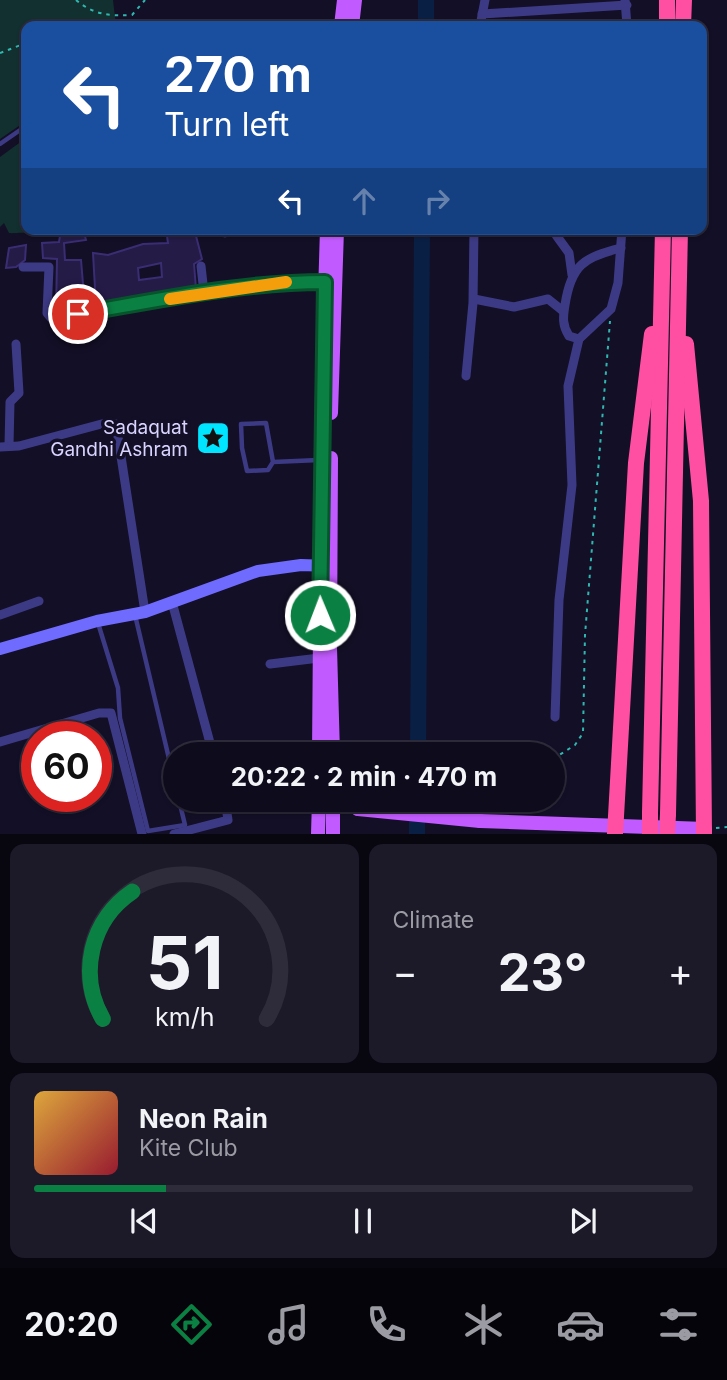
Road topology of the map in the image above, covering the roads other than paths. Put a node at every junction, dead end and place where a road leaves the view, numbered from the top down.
1 (344, 0) edge
2 (355, 0) edge
3 (485, 0) edge
4 (667, 0) edge
5 (684, 0) edge
6 (626, 2) edge
7 (482, 14) junction
8 (342, 21) edge
9 (353, 21) edge
10 (481, 21) edge
11 (626, 21) edge
12 (667, 21) edge
13 (683, 21) edge
14 (21, 129) edge
15 (0, 144) edge
16 (327, 235) edge
17 (336, 235) edge
18 (474, 235) edge
19 (556, 235) dead end
20 (622, 235) edge
21 (663, 235) edge
22 (680, 235) edge
23 (621, 248) junction
24 (662, 265) junction
25 (201, 266) dead end
26 (23, 267) dead end
27 (572, 275) junction
28 (330, 282) junction
29 (679, 285) junction
30 (204, 293) junction
31 (474, 299) junction
32 (564, 312) junction
33 (579, 339) junction
34 (16, 344) dead end
35 (466, 376) dead end
36 (5, 446) edge
37 (326, 459) junction
38 (273, 462) junction
39 (325, 566) junction
40 (39, 601) dead end
41 (172, 602) junction
42 (140, 613) junction
43 (0, 615) edge
44 (97, 621) junction
45 (0, 649) edge
46 (319, 658) junction
47 (270, 664) dead end
48 (555, 718) dead end
49 (0, 741) edge
50 (166, 742) edge
51 (210, 742) edge
52 (319, 742) edge
53 (332, 742) edge
54 (182, 812) edge
55 (227, 812) edge
56 (319, 812) edge
57 (350, 812) edge
58 (388, 812) edge
59 (333, 829) edge
60 (615, 830) edge
61 (705, 831) edge
62 (142, 834) edge
63 (174, 834) edge
64 (318, 834) edge
65 (650, 834) edge
66 (667, 834) edge

1 - 8 main road
2 - 9 main road
3 - 7 street
4 - 12 highway
5 - 13 highway
6 - 7 street
6 - 11 street
7 - 10 street
14 - 15 lane
16 - 28 main road
17 - 28 main road
18 - 31 street
19 - 27 street
20 - 23 street
21 - 24 highway
22 - 29 highway
23 - 27 street
23 - 33 street
24 - 60 highway
24 - 65 highway, bridge
25 - 30 street
26 - 30 street
27 - 32 street
28 - 30 street
28 - 37 main road
29 - 61 highway
29 - 66 highway, bridge
31 - 32 street
31 - 35 street
32 - 33 street
33 - 48 street
34 - 36 street
36 - 42 street
37 - 38 lane
37 - 39 main road
38 - 38 lane
39 - 41 street
39 - 46 main road
39 - 53 main road
40 - 43 street
41 - 42 street
41 - 51 street
42 - 44 street
42 - 50 lane
44 - 45 street
44 - 54 lane
46 - 47 street
46 - 52 main road
49 - 62 street
55 - 63 street
56 - 64 main road
57 - 59 main road
58 - 60 main road, bridge
60 - 61 main road

